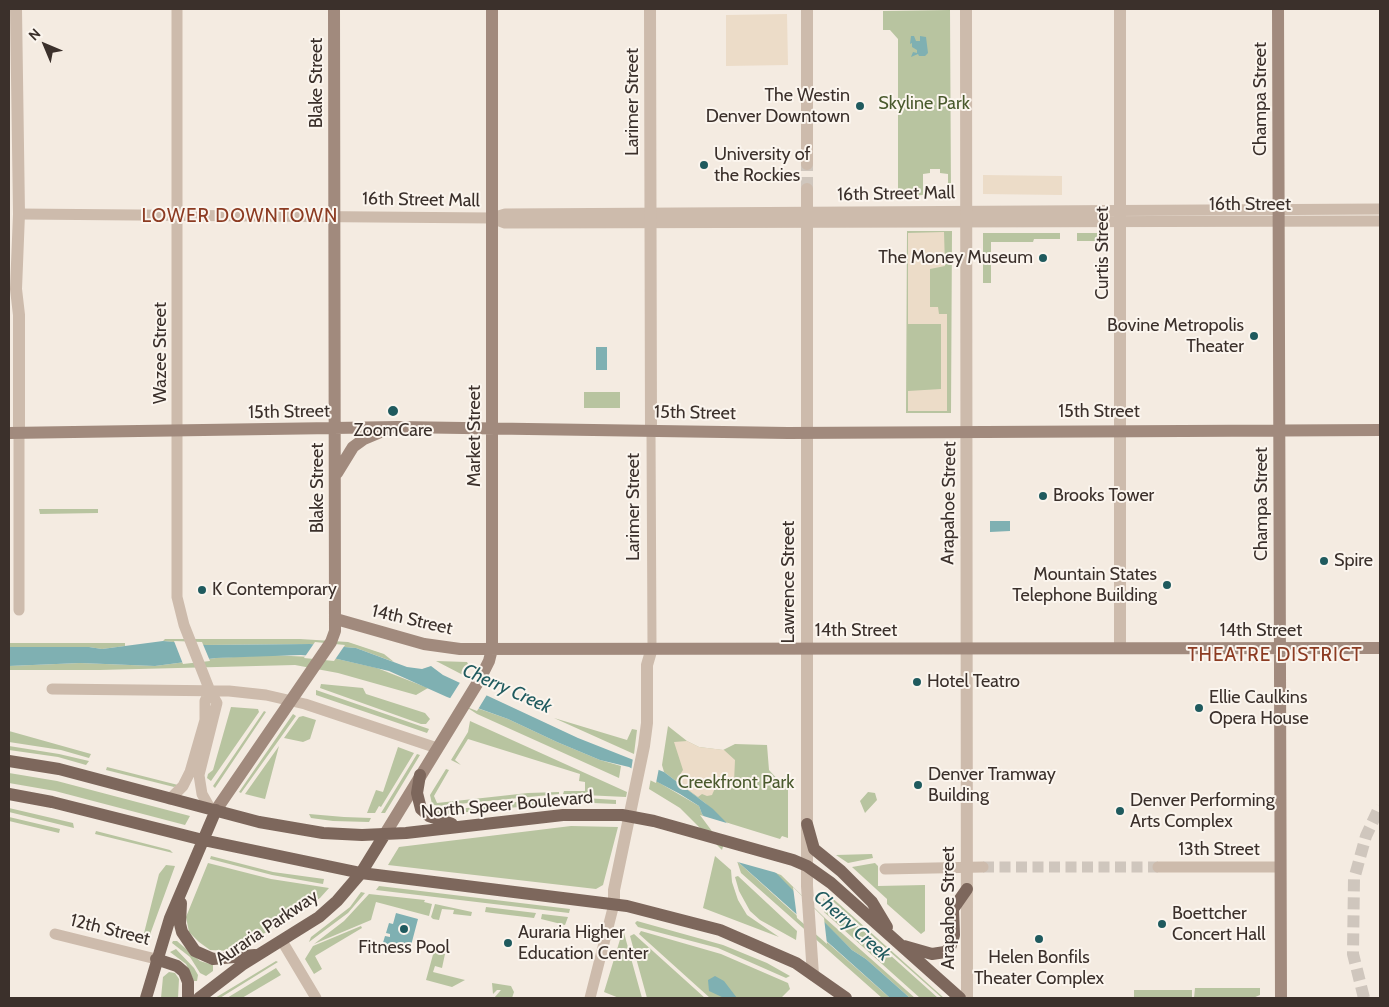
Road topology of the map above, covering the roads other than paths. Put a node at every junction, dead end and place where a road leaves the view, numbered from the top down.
1 (16, 9) edge
2 (177, 9) edge
3 (334, 9) edge
4 (492, 9) edge
5 (650, 9) edge
6 (807, 9) edge
7 (966, 9) edge
8 (1120, 9) edge
9 (1278, 9) edge
10 (807, 164) tunnel mouth
11 (807, 189) tunnel mouth
12 (1380, 208) edge
13 (1121, 209) junction
14 (1279, 209) junction
15 (14, 214) edge
16 (178, 215) junction
17 (966, 215) junction
18 (335, 217) junction
19 (492, 218) junction
20 (651, 218) junction
21 (807, 218) junction
22 (1380, 221) edge
23 (1120, 223) junction
24 (1279, 223) junction
25 (398, 427) junction
26 (335, 428) junction
27 (492, 428) junction
28 (1120, 429) junction
29 (651, 430) junction
30 (1279, 430) junction
31 (1380, 430) edge
32 (179, 431) junction
33 (807, 432) junction
34 (968, 432) junction
35 (14, 433) edge
36 (335, 477) junction
37 (19, 610) dead end
38 (336, 619) junction
39 (652, 648) junction
40 (806, 648) junction
41 (965, 648) junction
42 (1120, 648) junction
43 (1280, 648) junction
44 (1380, 648) edge
45 (492, 649) junction
46 (52, 689) dead end
47 (210, 691) junction
48 (291, 700) junction
49 (437, 748) junction
50 (9, 761) edge
51 (420, 775) junction
52 (9, 794) edge
53 (170, 799) junction
54 (213, 809) junction
55 (630, 816) junction
56 (807, 824) junction
57 (462, 826) junction
58 (385, 834) junction
59 (202, 840) junction
60 (807, 867) junction
61 (967, 867) junction
62 (983, 867) tunnel mouth
63 (1158, 867) tunnel mouth
64 (1280, 867) junction
65 (885, 869) dead end
66 (361, 873) junction
67 (183, 886) junction
68 (967, 889) junction
69 (614, 904) junction
70 (55, 934) dead end
71 (282, 941) junction
72 (897, 942) junction
73 (259, 954) junction
74 (156, 959) junction
75 (813, 974) junction
76 (146, 998) edge
77 (188, 998) edge
78 (199, 998) edge
79 (316, 998) edge
80 (590, 998) edge
81 (846, 998) edge
82 (960, 998) edge
83 (967, 998) edge
84 (1281, 998) edge

1 - 15 street
2 - 16 street, Wazee Street
3 - 18 main road, Blake Street
4 - 19 main road, Market Street
5 - 20 street, Larimer Street
6 - 10 street
7 - 17 street, Arapahoe Street
8 - 13 street, Curtis Street
9 - 14 main road, Champa Street
11 - 21 street, Lawrence Street
12 - 14 street, 16th Street
13 - 14 street, 16th Street
13 - 17 street, 16th Street Mall
13 - 23 street, Curtis Street
14 - 24 main road, Champa Street
15 - 16 street, 16th Street Mall
15 - 35 street
16 - 18 street, 16th Street Mall
16 - 32 street, Wazee Street
17 - 21 street, 16th Street Mall
17 - 23 street, 16th Street Mall
17 - 34 street, Arapahoe Street
18 - 19 street, 16th Street Mall
18 - 26 main road, Blake Street
19 - 20 street, 16th Street Mall
19 - 27 main road, Market Street
20 - 21 street, 16th Street Mall
20 - 29 street, Larimer Street
21 - 33 street, Lawrence Street
22 - 24 street, 16th Street
23 - 24 street, 16th Street
23 - 28 street, Curtis Street
24 - 30 main road, Champa Street
25 - 26 main road, 15th Street
25 - 27 main road, 15th Street
25 - 36 main road
26 - 32 main road, 15th Street
26 - 36 main road, Blake Street
27 - 29 main road, 15th Street
27 - 45 main road, Market Street
28 - 30 main road, 15th Street
28 - 34 main road, 15th Street
28 - 42 street, Curtis Street
29 - 33 main road, 15th Street
29 - 39 street, Larimer Street
30 - 31 main road, 15th Street
30 - 43 main road, Champa Street
32 - 35 main road, 15th Street
32 - 47 street, Wazee Street
33 - 34 main road, 15th Street
33 - 40 street, Lawrence Street
34 - 41 street, Arapahoe Street
35 - 37 street
36 - 38 main road, Blake Street
38 - 45 main road, 14th Street
38 - 48 main road, Blake Street
39 - 40 main road, 14th Street
39 - 45 main road, 14th Street
39 - 55 street, Larimer Street
40 - 41 main road, 14th Street
40 - 56 street, Lawrence Street
41 - 42 main road, 14th Street
41 - 61 street, Arapahoe Street
42 - 43 main road, 14th Street
43 - 44 main road, 14th Street
43 - 64 main road, Champa Street
45 - 49 main road, Market Street
46 - 47 street
47 - 48 street
47 - 53 street
47 - 54 street, Wazee Street
48 - 49 street
48 - 54 main road, Blake Street
49 - 51 main road, Market Street
50 - 53 main road, North Speer Boulevard
51 - 57 main road
51 - 58 main road, Market Street
52 - 59 main road
53 - 54 main road, North Speer Boulevard
54 - 58 main road, North Speer Boulevard
54 - 59 main road
55 - 57 main road, North Speer Boulevard
55 - 60 main road, North Speer Boulevard
55 - 69 street, Larimer Street
56 - 60 street, Lawrence Street
56 - 72 main road
57 - 58 main road, North Speer Boulevard
58 - 66 main road, Auraria Parkway
59 - 66 main road
59 - 67 main road
60 - 72 main road, North Speer Boulevard
60 - 75 street, Lawrence Street
61 - 62 street
61 - 65 street
61 - 68 street, Arapahoe Street
63 - 64 street, 13th Street
64 - 84 main road, Champa Street
66 - 69 main road
66 - 71 main road, Auraria Parkway
67 - 73 main road
67 - 74 main road
68 - 72 main road
68 - 83 street, Arapahoe Street
69 - 75 main road
69 - 80 street, Larimer Street
70 - 74 street, 12th Street
71 - 73 main road, Auraria Parkway
71 - 79 street
72 - 82 main road, North Speer Boulevard
73 - 78 main road, Auraria Parkway
74 - 76 main road
74 - 77 main road
75 - 81 main road

